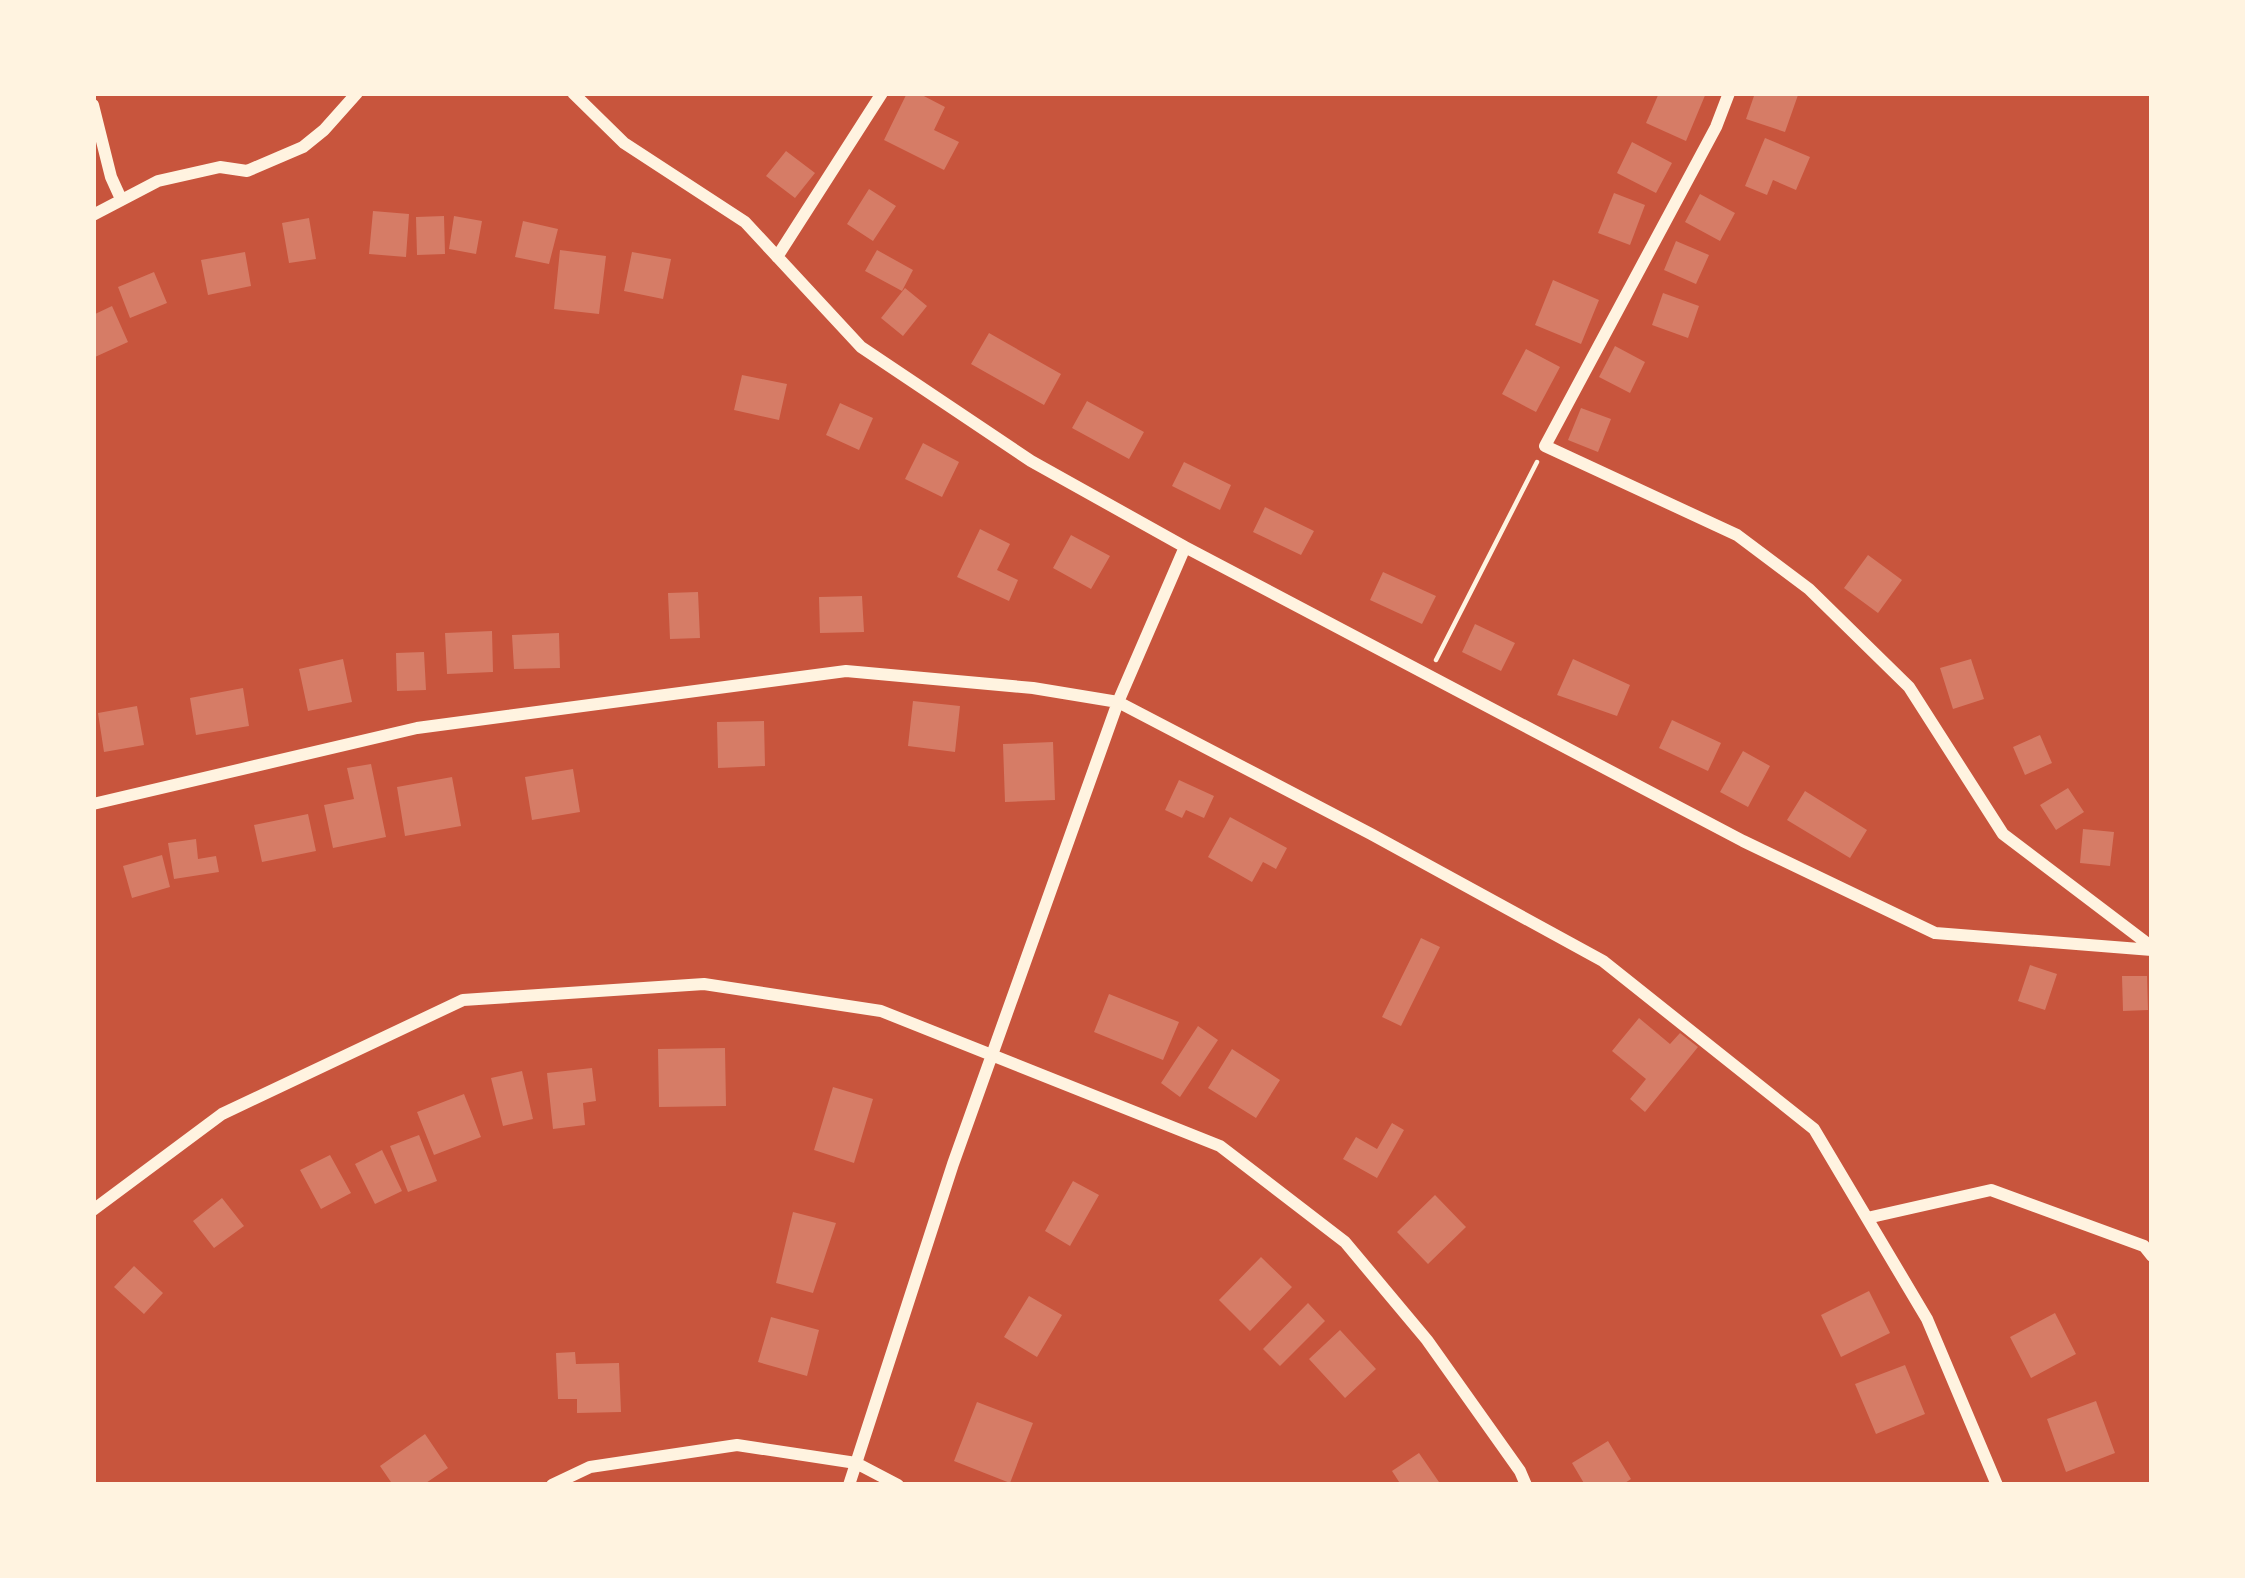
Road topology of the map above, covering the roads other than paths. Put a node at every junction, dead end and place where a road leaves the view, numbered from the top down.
1 (357, 93) edge
2 (574, 93) edge
3 (882, 93) edge
4 (1729, 93) edge
5 (93, 106) edge
6 (122, 199) junction
7 (93, 215) edge
8 (777, 257) junction
9 (1185, 547) junction
10 (1118, 702) junction
11 (93, 804) edge
12 (2152, 948) edge
13 (993, 1053) junction
14 (93, 1210) edge
15 (1867, 1218) junction
16 (2152, 1256) edge
17 (856, 1463) junction
18 (552, 1485) edge
19 (849, 1485) edge
20 (898, 1485) edge
21 (1526, 1485) edge
22 (1997, 1485) edge

1 - 6 street
2 - 8 street
3 - 8 street
4 - 12 street
5 - 6 street
6 - 7 street
8 - 9 street
9 - 10 street
9 - 12 street
10 - 11 street
10 - 13 street
10 - 15 street
13 - 14 street
13 - 17 street
13 - 21 street
15 - 16 street
15 - 22 street
17 - 18 street
17 - 19 street
17 - 20 street

